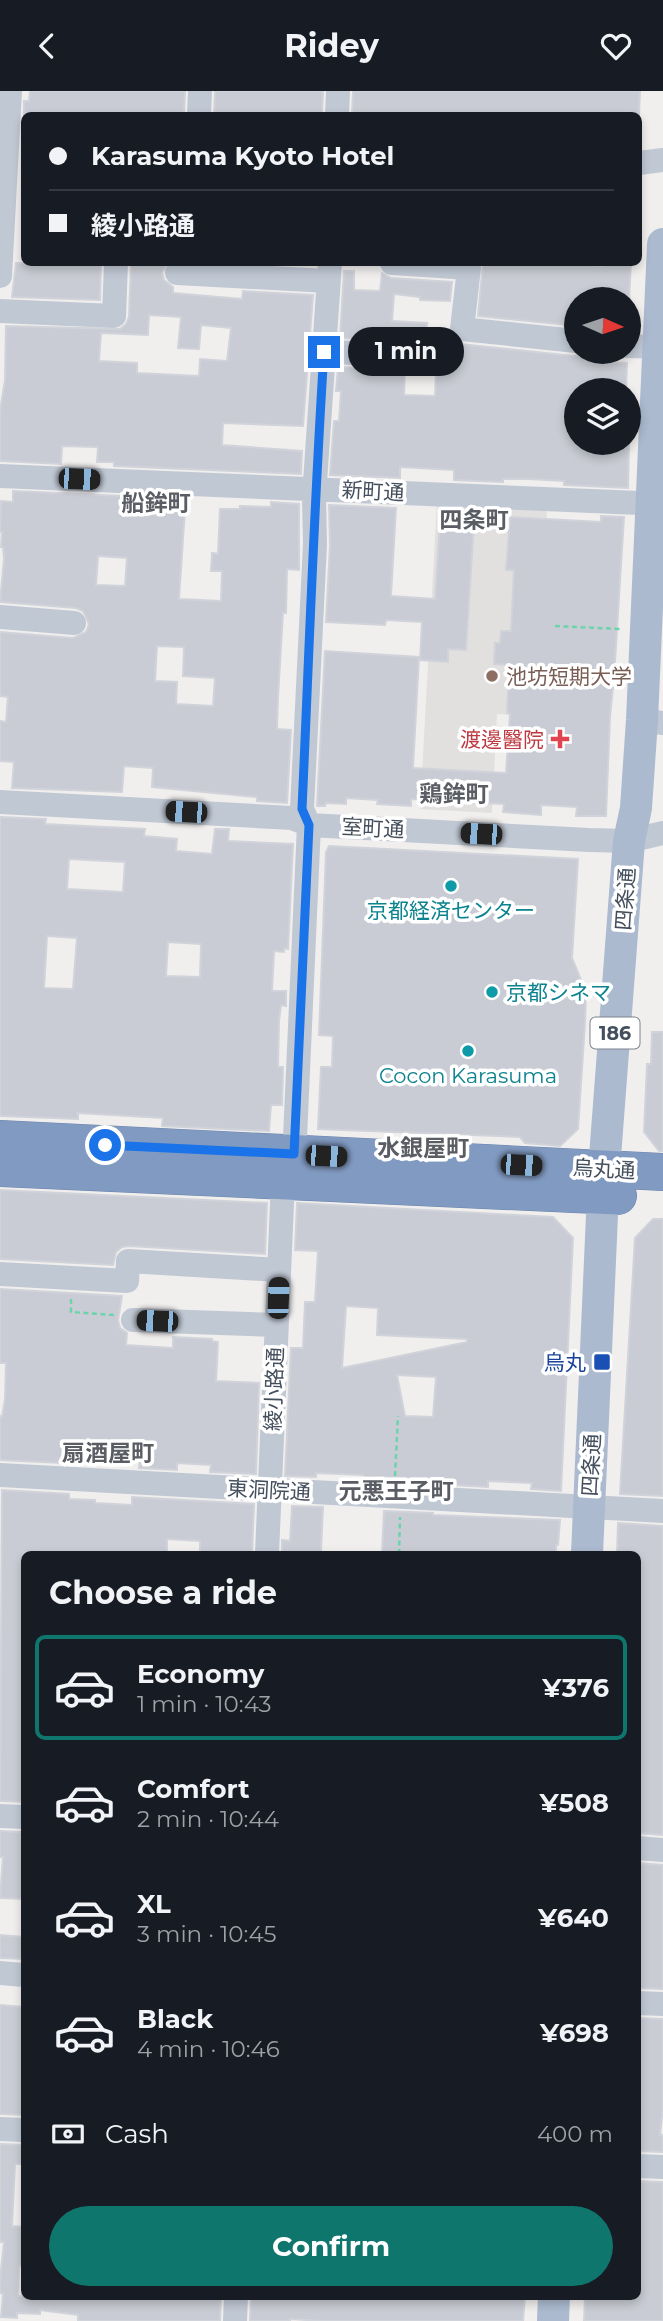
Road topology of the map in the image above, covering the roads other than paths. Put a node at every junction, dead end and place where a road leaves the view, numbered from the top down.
1 (10, 91) edge
2 (200, 91) edge
3 (338, 91) edge
4 (199, 112) edge
5 (337, 112) edge
6 (10, 138) edge
7 (663, 160) edge
8 (642, 163) edge
9 (663, 244) edge
10 (116, 266) edge
11 (438, 266) edge
12 (329, 272) edge
13 (177, 274) dead end
14 (0, 276) edge
15 (0, 311) edge
16 (564, 340) edge
17 (661, 340) edge
18 (641, 344) edge
19 (324, 352) junction
20 (428, 355) dead end
21 (0, 476) edge
22 (315, 489) junction
23 (658, 504) edge
24 (0, 617) edge
25 (74, 623) dead end
26 (652, 722) edge
27 (0, 801) edge
28 (309, 825) junction
29 (663, 833) edge
30 (629, 841) junction
31 (0, 1139) edge
32 (288, 1167) junction
33 (0, 1168) edge
34 (663, 1172) edge
35 (604, 1183) junction
36 (663, 1198) edge
37 (279, 1271) junction
38 (0, 1274) edge
39 (133, 1320) dead end
40 (276, 1325) junction
41 (0, 1475) edge
42 (270, 1490) junction
43 (589, 1506) junction
44 (663, 1511) edge
45 (267, 1551) edge
46 (587, 1551) edge
47 (0, 1816) edge
48 (21, 1817) edge
49 (641, 1848) edge
50 (663, 1850) edge
51 (0, 1973) edge
52 (21, 1975) edge
53 (641, 2003) edge
54 (663, 2004) edge
55 (0, 2129) edge
56 (21, 2130) edge
57 (641, 2166) edge
58 (663, 2167) edge
59 (236, 2300) edge
60 (554, 2300) edge
61 (235, 2321) edge
62 (553, 2321) edge

1 - 6 street
2 - 4 street
3 - 5 street
6 - 14 street
7 - 8 street
9 - 17 main road, 四条通 / 186
10 - 15 street
11 - 16 street
12 - 13 street
12 - 19 street, 綾小路通
17 - 18 street
17 - 23 main road, 四条通 / 186
19 - 20 street
19 - 22 street, 綾小路通
21 - 22 street, 新町通
22 - 23 street, 新町通
22 - 28 street, 綾小路通
23 - 26 main road, 四条通 / 186
24 - 25 street
26 - 30 main road, 四条通 / 186
27 - 28 street, 室町通
28 - 30 street, 室町通
28 - 32 street, 綾小路通
29 - 30 street, 室町通
30 - 35 main road, 四条通 / 186
31 - 32 highway, 烏丸通
32 - 33 highway, 烏丸通
32 - 35 highway, 烏丸通
32 - 37 street, 綾小路通
34 - 35 highway, 烏丸通
35 - 36 highway, 烏丸通
35 - 43 main road, 四条通 / 186
37 - 38 street
37 - 40 street, 綾小路通
39 - 40 street
40 - 42 street, 綾小路通
41 - 42 street, 東洞院通
42 - 43 street, 東洞院通
42 - 45 street, 綾小路通
43 - 44 street, 東洞院通
43 - 46 main road, 四条通 / 186
47 - 48 street
49 - 50 street
51 - 52 street
53 - 54 street
55 - 56 street
57 - 58 street
59 - 61 street
60 - 62 main road

